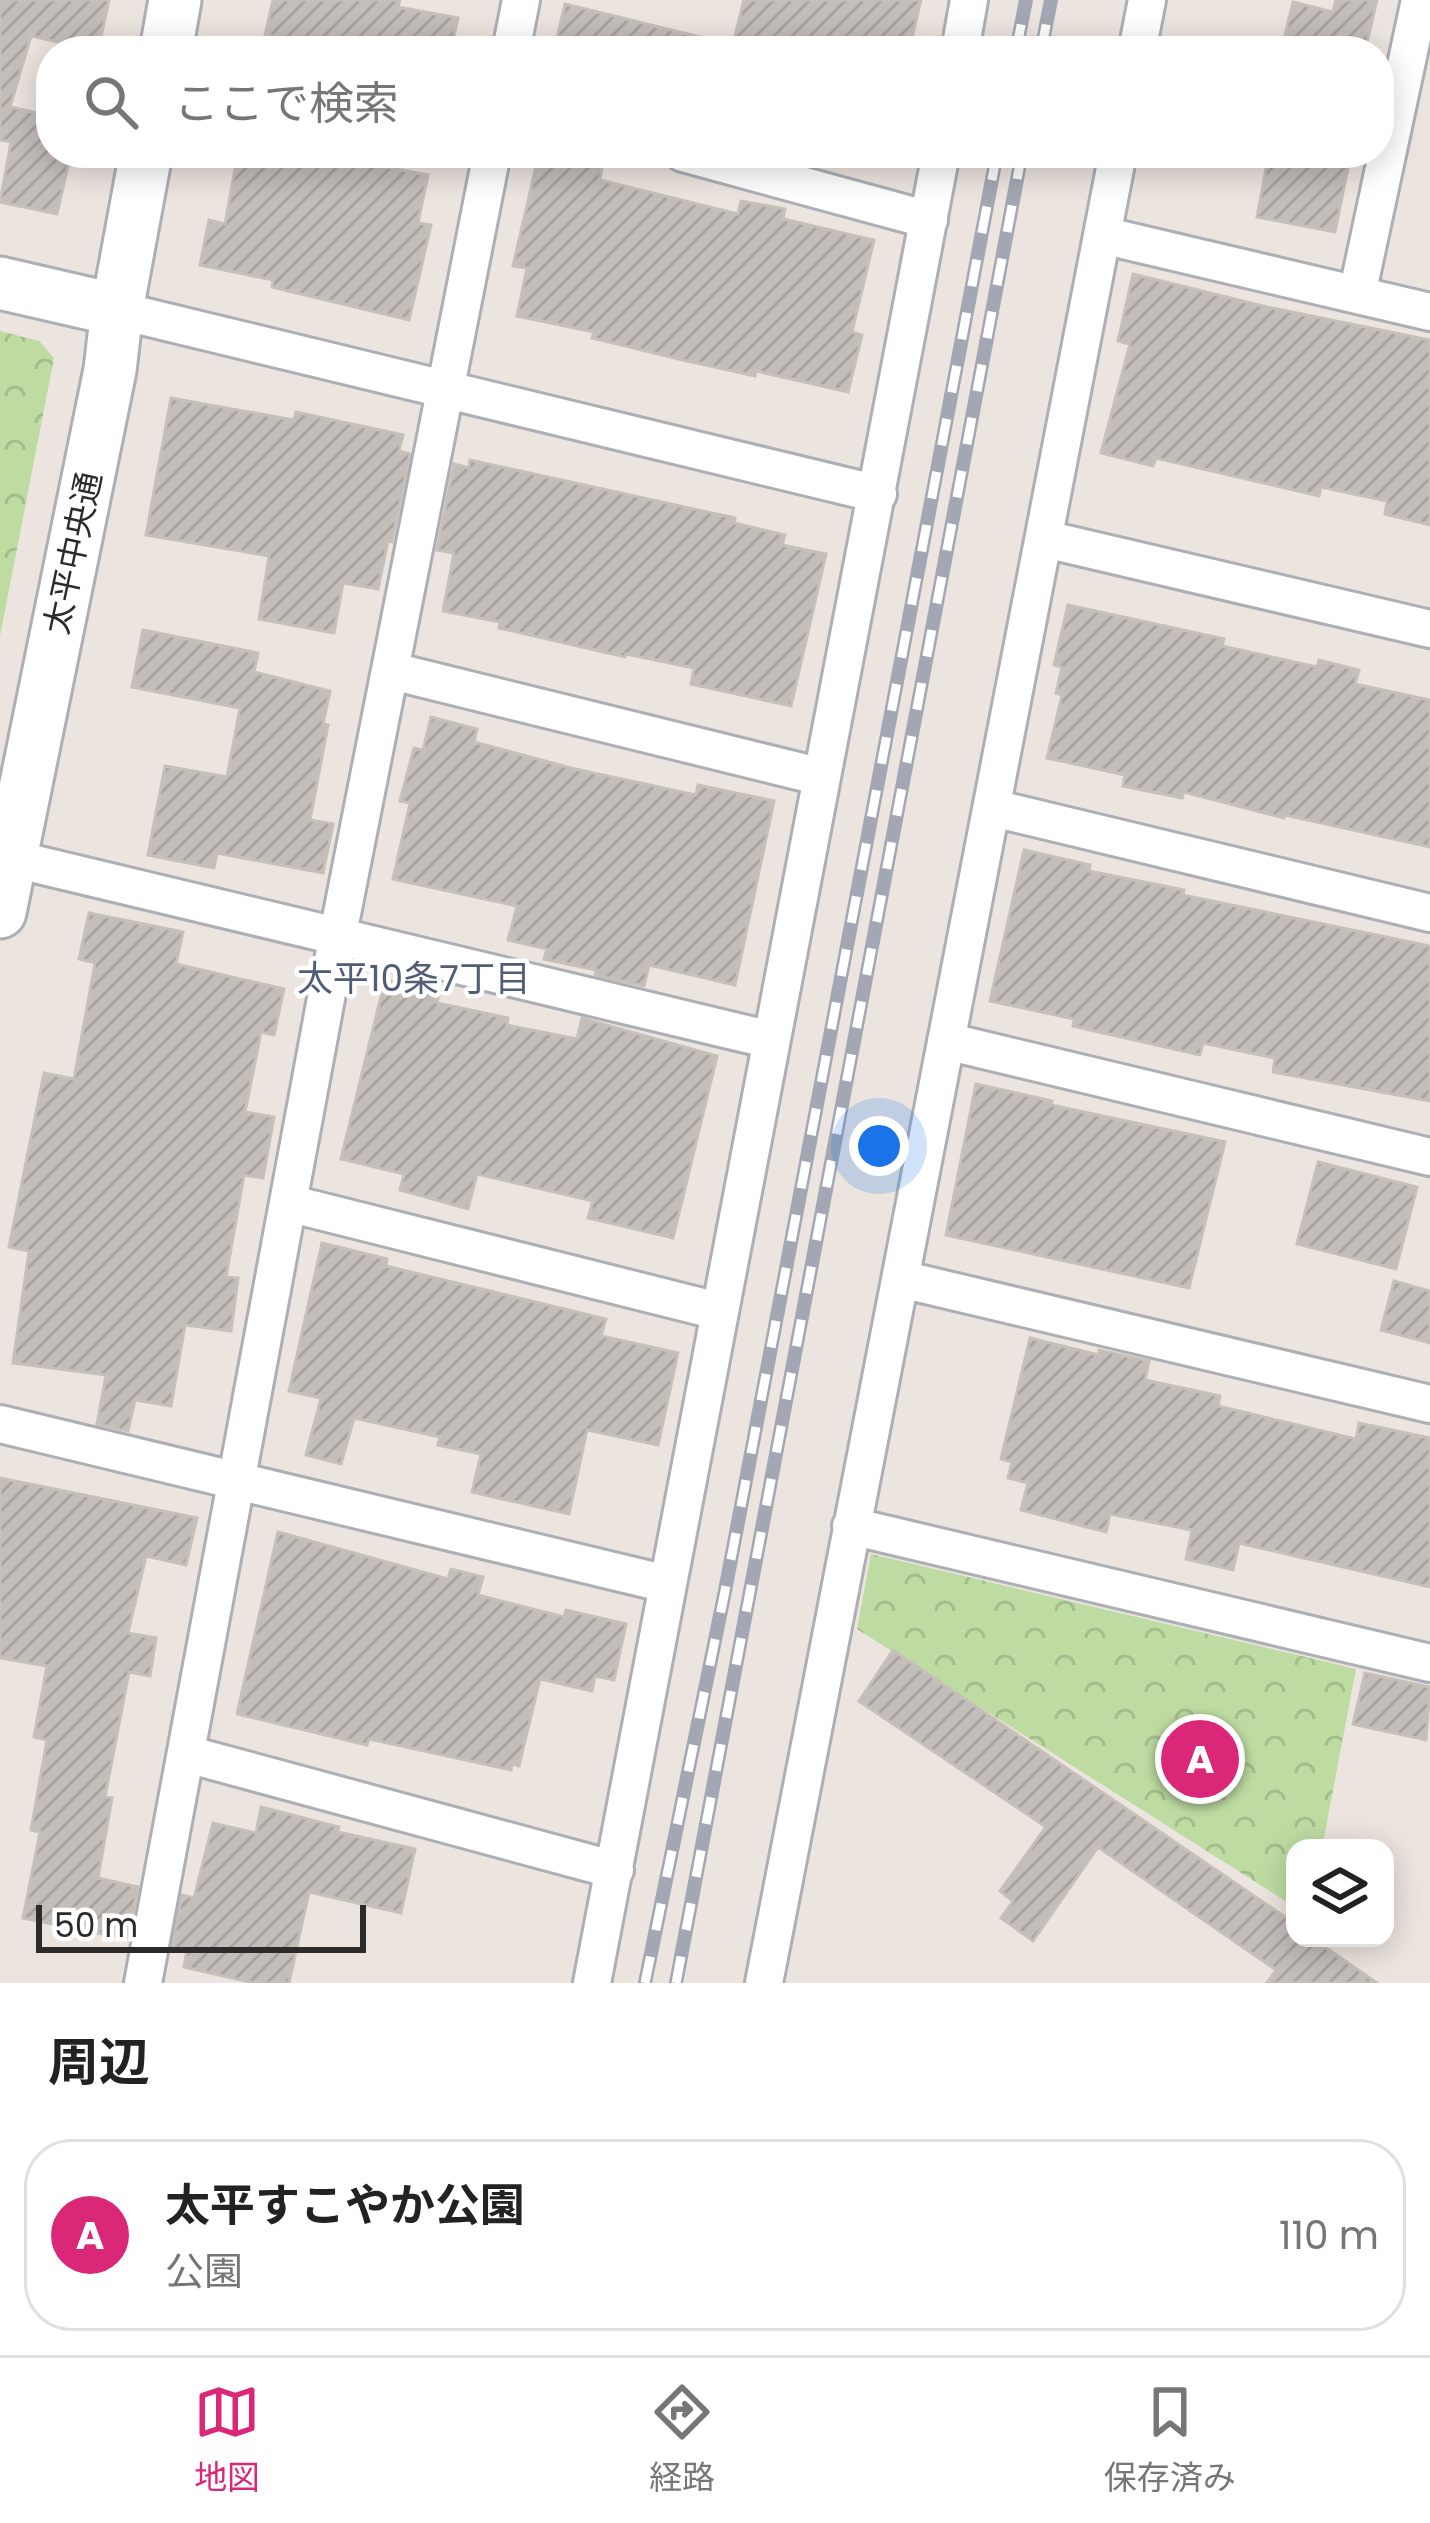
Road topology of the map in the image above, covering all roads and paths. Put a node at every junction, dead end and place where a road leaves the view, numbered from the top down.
1 (175, 0) edge
2 (521, 0) edge
3 (969, 0) edge
4 (1147, 0) edge
5 (1420, 0) edge
6 (169, 36) edge
7 (514, 36) edge
8 (963, 36) edge
9 (1140, 36) edge
10 (1394, 122) edge
11 (143, 168) edge
12 (489, 168) edge
13 (737, 168) edge
14 (938, 168) edge
15 (1115, 168) edge
16 (1384, 168) edge
17 (929, 220) junction
18 (1102, 235) junction
19 (0, 283) edge
20 (1357, 295) junction
21 (117, 310) junction
22 (1430, 313) edge
23 (446, 391) junction
24 (878, 494) junction
25 (1045, 539) junction
26 (1430, 629) edge
27 (392, 671) junction
28 (822, 777) junction
29 (993, 808) junction
30 (10, 858) junction
31 (0, 912) edge
32 (1430, 913) edge
33 (338, 934) junction
34 (771, 1040) junction
35 (946, 1041) junction
36 (1430, 1157) edge
37 (288, 1203) junction
38 (901, 1279) junction
39 (718, 1310) junction
40 (1430, 1404) edge
41 (0, 1424) edge
42 (237, 1481) junction
43 (850, 1526) junction
44 (667, 1584) junction
45 (1430, 1663) edge
46 (187, 1754) junction
47 (615, 1870) junction
48 (143, 1983) edge
49 (592, 1983) edge
50 (764, 1983) edge

1 - 6 street
2 - 7 street
3 - 8 street
4 - 9 street
5 - 10 street
11 - 21 street, 太平中央通
12 - 23 street
13 - 17 street
14 - 17 street
15 - 18 street
16 - 20 street
17 - 24 street
18 - 20 street
18 - 25 street
19 - 21 street
20 - 22 street
21 - 23 street
21 - 30 street, 太平中央通
23 - 24 street
23 - 27 street
24 - 28 street
25 - 26 street
25 - 29 street
27 - 28 street
27 - 33 street
28 - 34 street
29 - 32 street
29 - 35 street
30 - 31 street, 太平中央通
30 - 33 street
33 - 34 street
33 - 37 street
34 - 39 street
35 - 36 street
35 - 38 street
37 - 39 street
37 - 42 street
38 - 40 street
38 - 43 street
39 - 44 street
41 - 42 street
42 - 44 street
42 - 46 street
43 - 45 street
43 - 50 street
44 - 47 street
46 - 47 street
46 - 48 street
47 - 49 street

